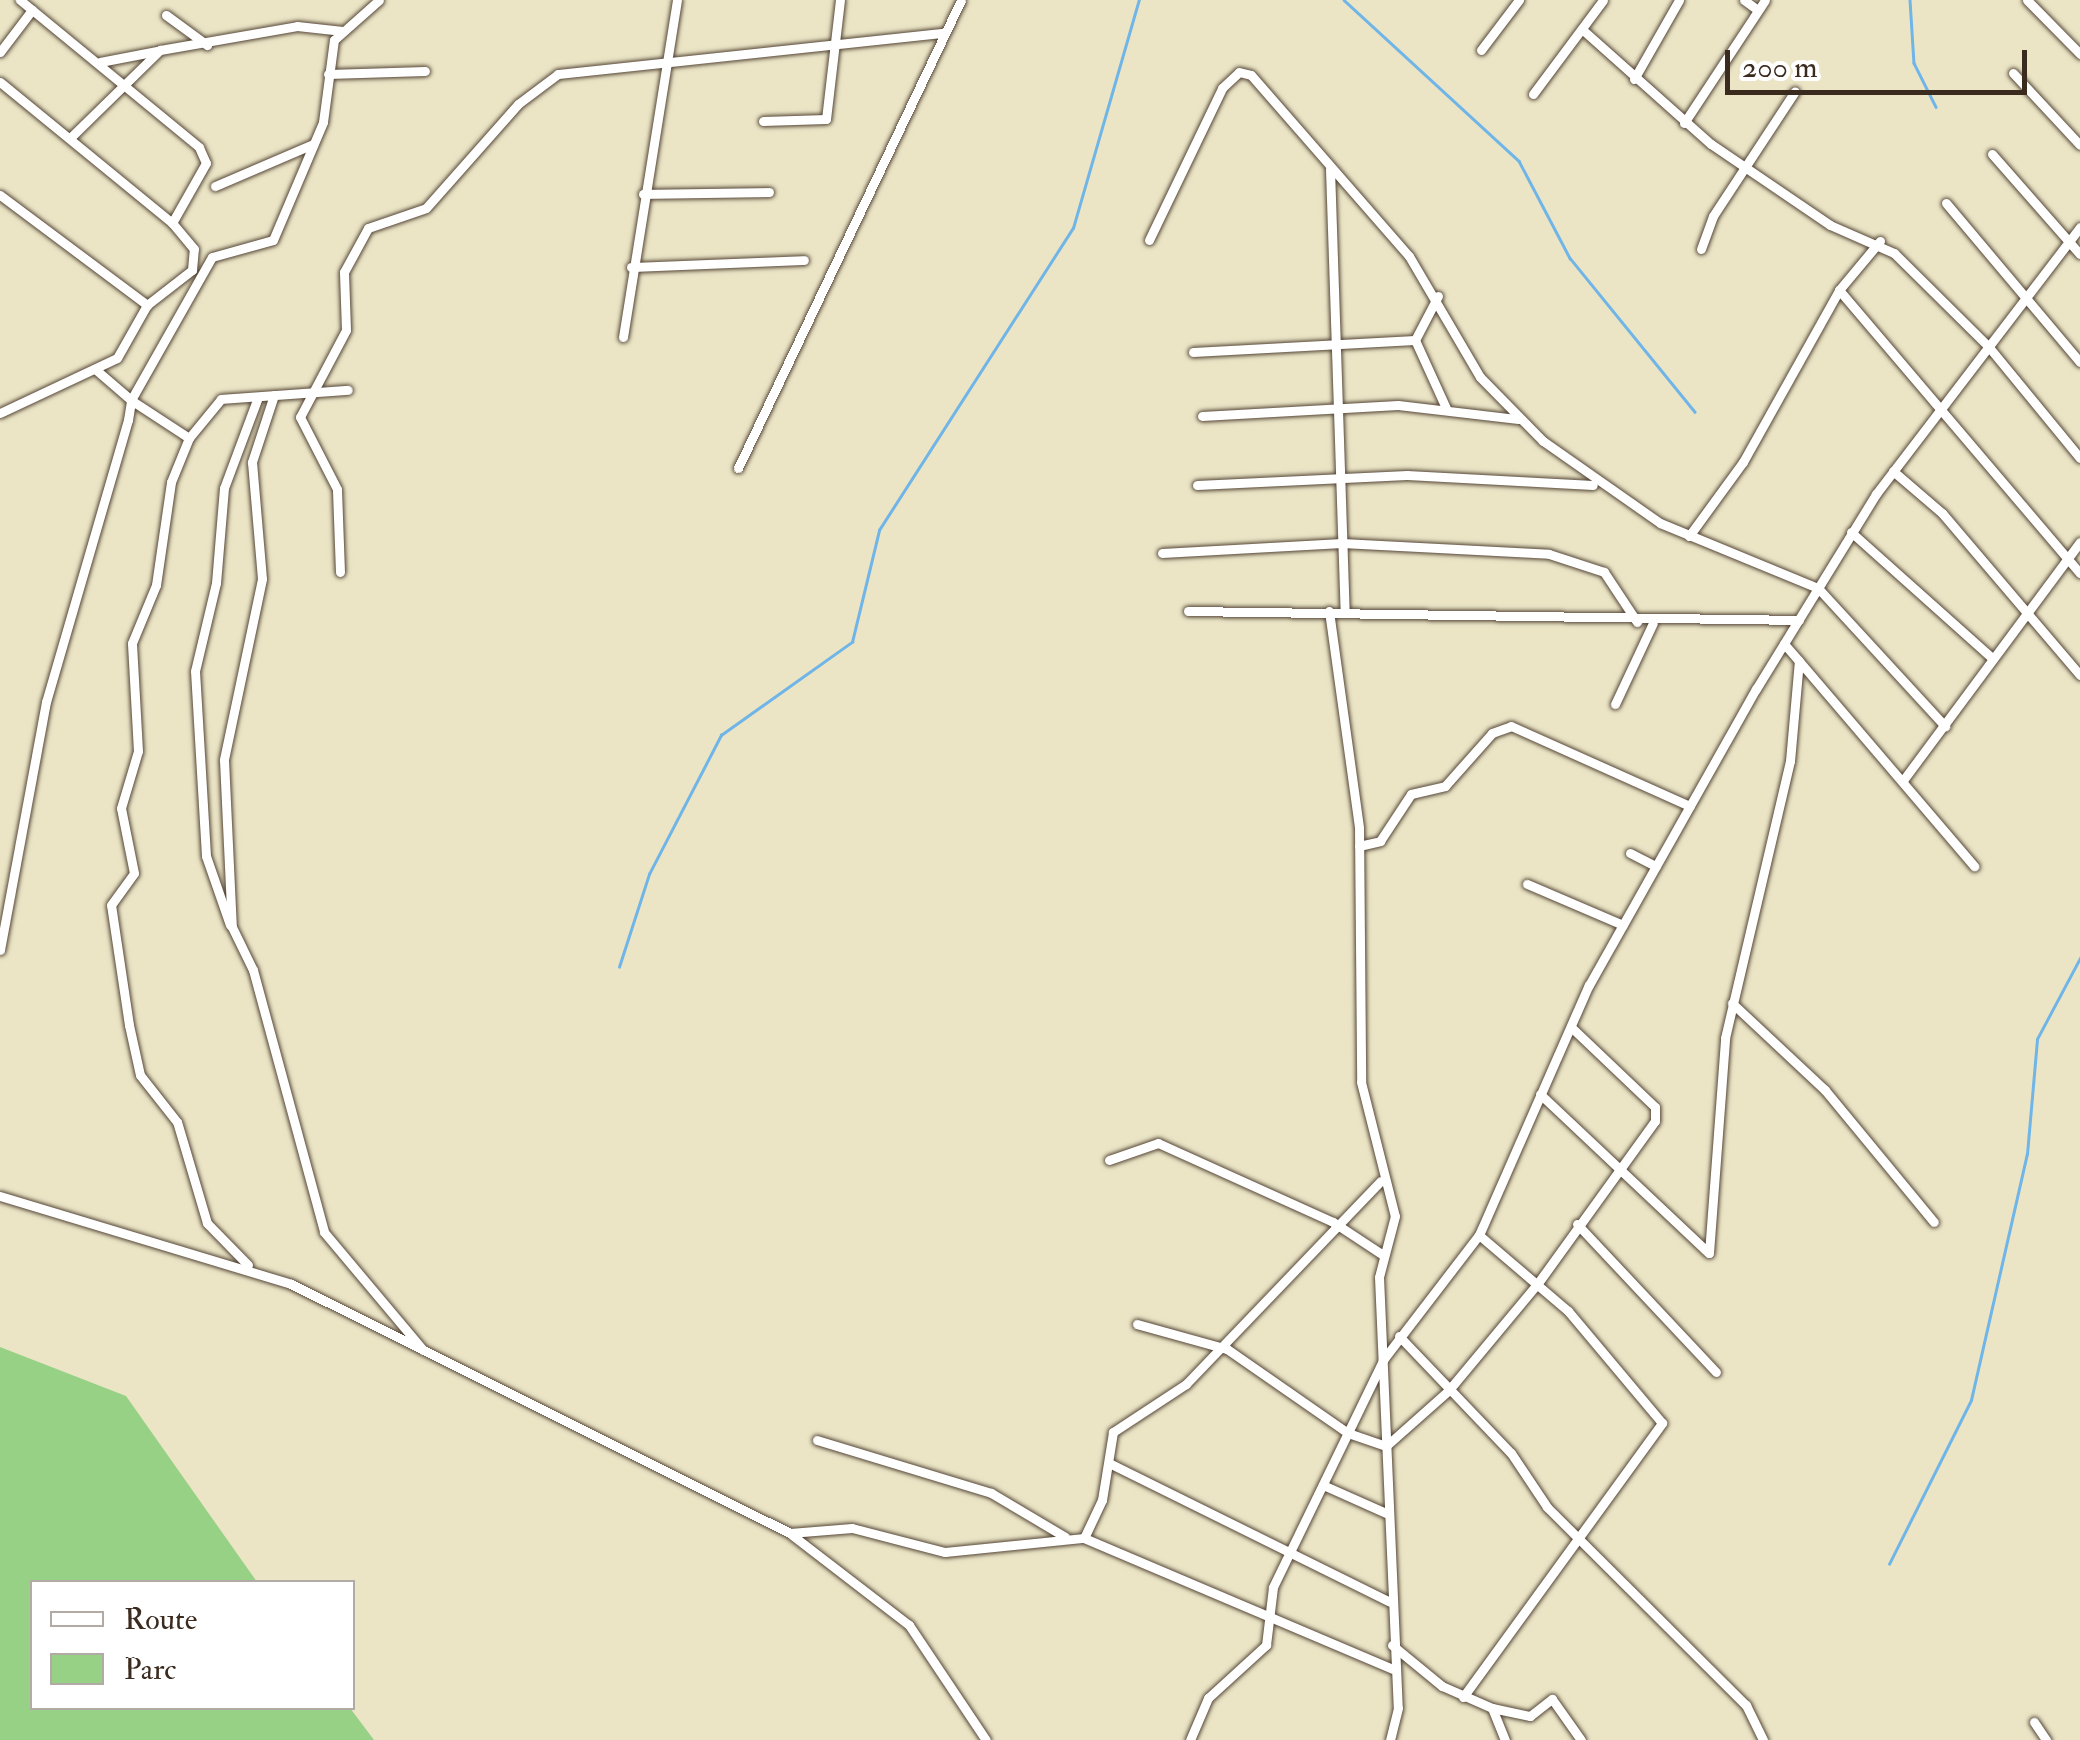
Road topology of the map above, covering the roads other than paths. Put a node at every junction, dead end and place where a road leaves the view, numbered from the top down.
1 (20, 0) edge
2 (379, 0) edge
3 (677, 0) edge
4 (840, 0) edge
5 (961, 0) edge
6 (1520, 0) edge
7 (1603, 0) edge
8 (1679, 0) edge
9 (1744, 0) edge
10 (1765, 0) edge
11 (2027, 0) edge
12 (32, 10) junction
13 (1758, 10) junction
14 (166, 15) dead end
15 (343, 31) junction
16 (1584, 31) junction
17 (944, 33) junction
18 (834, 39) junction
19 (207, 44) junction
20 (160, 50) junction
21 (1482, 50) dead end
22 (0, 52) edge
23 (2080, 54) edge
24 (669, 60) junction
25 (100, 62) junction
26 (425, 71) dead end
27 (2013, 73) dead end
28 (328, 74) junction
29 (1634, 79) junction
30 (0, 82) edge
31 (126, 84) junction
32 (1795, 90) dead end
33 (1533, 94) dead end
34 (763, 120) dead end
35 (1684, 123) junction
36 (70, 138) junction
37 (313, 144) junction
38 (2080, 145) edge
39 (1992, 154) dead end
40 (1748, 166) junction
41 (1330, 168) junction
42 (215, 186) dead end
43 (769, 192) dead end
44 (0, 194) edge
45 (642, 194) junction
46 (1946, 203) dead end
47 (172, 223) junction
48 (2080, 227) edge
49 (1149, 240) dead end
50 (2070, 240) junction
51 (1880, 241) junction
52 (1701, 249) dead end
53 (2080, 254) edge
54 (804, 260) dead end
55 (630, 267) junction
56 (1839, 290) junction
57 (2029, 292) junction
58 (1438, 296) junction
59 (147, 305) junction
60 (622, 337) dead end
61 (1415, 340) junction
62 (1334, 346) junction
63 (1988, 346) junction
64 (1193, 352) dead end
65 (2080, 362) edge
66 (95, 369) junction
67 (348, 390) dead end
68 (314, 393) junction
69 (274, 395) junction
70 (258, 397) junction
71 (131, 400) junction
72 (1941, 405) junction
73 (1336, 408) junction
74 (1446, 408) junction
75 (0, 413) edge
76 (1202, 416) dead end
77 (1521, 420) junction
78 (189, 438) junction
79 (2080, 458) edge
80 (738, 468) dead end
81 (1893, 471) junction
82 (1338, 476) junction
83 (1197, 485) dead end
84 (1594, 485) junction
85 (1852, 532) junction
86 (1689, 536) junction
87 (2080, 542) edge
88 (1342, 543) junction
89 (1162, 554) dead end
90 (2069, 558) junction
91 (340, 572) dead end
92 (2080, 573) edge
93 (1818, 588) junction
94 (1329, 610) junction
95 (1188, 611) dead end
96 (1345, 611) junction
97 (2027, 613) junction
98 (1799, 620) junction
99 (1637, 622) junction
100 (1653, 623) junction
101 (1784, 644) junction
102 (1992, 658) junction
103 (1799, 662) junction
104 (2080, 676) edge
105 (1615, 704) dead end
106 (1945, 726) junction
107 (1904, 779) junction
108 (1690, 806) junction
109 (1359, 846) junction
110 (1630, 853) dead end
111 (1656, 866) junction
112 (1974, 866) dead end
113 (1527, 884) dead end
114 (1624, 925) junction
115 (232, 927) junction
116 (0, 950) edge
117 (1732, 1003) junction
118 (1571, 1027) junction
119 (1540, 1094) junction
120 (1110, 1160) dead end
121 (1616, 1166) junction
122 (1380, 1181) junction
123 (0, 1196) edge
124 (1333, 1222) junction
125 (1934, 1222) dead end
126 (1577, 1224) junction
127 (1478, 1235) junction
128 (1384, 1255) junction
129 (250, 1267) junction
130 (1538, 1283) junction
131 (1137, 1324) dead end
132 (1399, 1336) junction
133 (1212, 1349) junction
134 (428, 1356) junction
135 (1384, 1360) junction
136 (1716, 1372) dead end
137 (1448, 1391) junction
138 (1348, 1433) junction
139 (817, 1440) dead end
140 (1386, 1446) junction
141 (1109, 1463) junction
142 (1323, 1485) junction
143 (1388, 1514) junction
144 (790, 1533) junction
145 (1065, 1537) junction
146 (1084, 1538) junction
147 (1581, 1538) junction
148 (1292, 1546) junction
149 (1390, 1602) junction
150 (1264, 1614) junction
151 (1392, 1645) junction
152 (1392, 1669) junction
153 (1464, 1697) junction
154 (1492, 1708) junction
155 (2034, 1722) dead end
156 (986, 1740) edge
157 (1190, 1740) edge
158 (1390, 1740) edge
159 (1505, 1740) edge
160 (1581, 1740) edge
161 (1764, 1740) edge
162 (2046, 1740) edge

1 - 12 street
2 - 15 street
3 - 24 street
4 - 18 street
5 - 17 street
6 - 21 street
7 - 16 street
8 - 29 street
9 - 13 street
10 - 13 street
11 - 23 street
12 - 22 street
12 - 25 street
13 - 35 street
14 - 19 street
15 - 19 street
15 - 28 street
16 - 29 street
16 - 33 street
17 - 18 street
17 - 80 street
18 - 24 street
18 - 34 street
19 - 20 street
20 - 25 street
20 - 31 street
24 - 45 street
24 - 68 street
25 - 31 street
26 - 28 street
27 - 38 street
28 - 37 street
29 - 35 street
30 - 36 street
31 - 36 street
31 - 47 street
32 - 40 street
35 - 40 street
36 - 47 street
37 - 42 street
37 - 71 street
39 - 50 street
40 - 51 street
40 - 52 street
41 - 49 street
41 - 58 street
41 - 62 street
43 - 45 street
44 - 59 street
45 - 55 street
46 - 57 street
47 - 59 street
48 - 50 street
50 - 53 street
50 - 57 street
51 - 56 street
51 - 63 street
54 - 55 street
55 - 60 street
56 - 72 street
56 - 86 street
57 - 63 street
57 - 65 street
58 - 61 street
58 - 77 street
59 - 66 street
61 - 62 street
61 - 74 street
62 - 64 street
62 - 73 street
63 - 72 street
63 - 79 street
66 - 71 street
66 - 75 street
67 - 68 street
68 - 69 street
68 - 91 street
69 - 70 street
69 - 115 street
70 - 78 street
70 - 115 street
71 - 78 street
71 - 116 street
72 - 81 street
72 - 90 street
73 - 74 street
73 - 76 street
73 - 82 street
74 - 77 street
77 - 84 street
78 - 129 street
81 - 85 street
81 - 97 street
82 - 83 street
82 - 84 street
82 - 88 street
84 - 86 street
85 - 93 street
85 - 102 street
86 - 93 street
87 - 90 street
88 - 89 street
88 - 96 street
88 - 99 street
90 - 92 street
90 - 97 street
93 - 98 street
93 - 106 street
94 - 95 street
94 - 96 street
94 - 109 street
96 - 99 street
97 - 102 street
97 - 104 street
98 - 100 street
98 - 101 street
99 - 100 street
100 - 105 street
101 - 103 street
101 - 108 street
102 - 106 street
103 - 107 street
103 - 117 street
106 - 107 street
107 - 112 street
108 - 109 street
108 - 111 street
109 - 122 street
110 - 111 street
111 - 114 street
113 - 114 street
114 - 118 street
115 - 134 street
117 - 121 street
117 - 125 street
118 - 119 street
118 - 121 street
119 - 121 street
119 - 127 street
120 - 124 street
121 - 126 street
122 - 124 street
122 - 128 street
123 - 129 street
124 - 128 street
124 - 133 street
126 - 130 street
126 - 136 street
127 - 130 street
127 - 132 street
128 - 135 street
129 - 134 street
130 - 137 street
130 - 147 street
131 - 133 street
132 - 135 street
132 - 137 street
133 - 138 street
133 - 141 street
134 - 144 street
135 - 138 street
135 - 140 street
137 - 140 street
137 - 147 street
138 - 140 street
138 - 142 street
139 - 145 street
140 - 143 street
141 - 146 street
141 - 148 street
142 - 143 street
142 - 148 street
143 - 149 street
144 - 145 street
144 - 156 street
145 - 146 street
146 - 150 street
147 - 153 street
147 - 161 street
148 - 149 street
148 - 150 street
149 - 151 street
150 - 152 street
150 - 157 street
151 - 152 street
151 - 153 street
152 - 158 street
153 - 154 street
154 - 159 street
154 - 160 street
155 - 162 street

